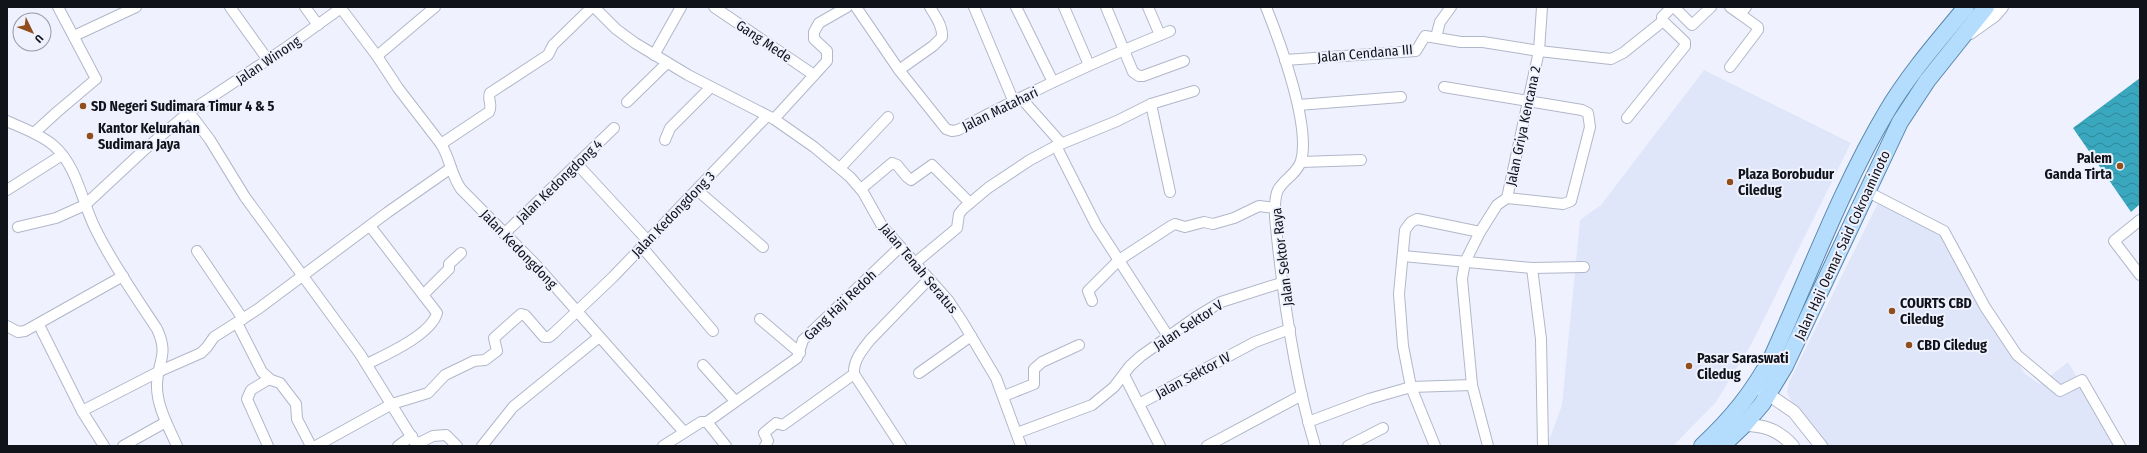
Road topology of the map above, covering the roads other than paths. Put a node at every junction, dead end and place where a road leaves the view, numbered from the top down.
1 (58, 7) edge
2 (136, 7) edge
3 (230, 7) edge
4 (305, 7) edge
5 (341, 7) edge
6 (436, 7) edge
7 (593, 7) edge
8 (681, 7) edge
9 (714, 7) edge
10 (845, 7) edge
11 (856, 7) edge
12 (930, 7) edge
13 (974, 7) edge
14 (1016, 7) edge
15 (1064, 7) edge
16 (1106, 7) edge
17 (1148, 7) edge
18 (1266, 7) edge
19 (1451, 7) edge
20 (1542, 7) edge
21 (1673, 7) edge
22 (1711, 7) edge
23 (1730, 7) edge
24 (1956, 7) edge
25 (1966, 7) edge
26 (1986, 7) edge
27 (2002, 7) edge
28 (1743, 11) edge
29 (1663, 21) junction
30 (318, 25) junction
31 (1951, 25) junction
32 (1170, 31) dead end
33 (1160, 35) junction
34 (74, 36) junction
35 (1436, 37) junction
36 (1959, 40) junction
37 (1126, 50) junction
38 (1539, 52) junction
39 (654, 55) junction
40 (377, 56) junction
41 (268, 60) junction
42 (1285, 60) junction
43 (1184, 61) dead end
44 (667, 63) junction
45 (1089, 65) junction
46 (1730, 67) dead end
47 (899, 70) junction
48 (814, 75) junction
49 (1053, 82) junction
50 (1444, 86) dead end
51 (711, 87) junction
52 (1194, 91) dead end
53 (1401, 97) dead end
54 (1017, 99) junction
55 (627, 102) dead end
56 (1528, 102) junction
57 (1151, 104) junction
58 (1298, 105) junction
59 (189, 112) junction
60 (770, 117) junction
61 (888, 118) dead end
62 (1627, 118) dead end
63 (7, 121) edge
64 (614, 128) dead end
65 (34, 133) junction
66 (665, 140) dead end
67 (441, 144) junction
68 (1059, 144) junction
69 (62, 155) junction
70 (1361, 160) dead end
71 (1301, 162) junction
72 (578, 165) junction
73 (451, 168) junction
74 (840, 168) junction
75 (861, 189) junction
76 (7, 190) edge
77 (697, 190) junction
78 (1866, 191) junction
79 (1170, 192) dead end
80 (1507, 198) junction
81 (970, 203) junction
82 (85, 205) junction
83 (1275, 208) junction
84 (2140, 220) edge
85 (18, 226) dead end
86 (370, 226) junction
87 (1480, 232) junction
88 (504, 234) junction
89 (645, 244) junction
90 (763, 247) dead end
91 (900, 247) junction
92 (197, 251) dead end
93 (461, 253) dead end
94 (1402, 256) junction
95 (1119, 260) junction
96 (1465, 262) junction
97 (915, 263) junction
98 (1584, 267) dead end
99 (1532, 268) junction
100 (304, 274) junction
101 (2140, 275) edge
102 (123, 276) junction
103 (929, 279) junction
104 (1284, 282) junction
105 (423, 295) junction
106 (1092, 301) dead end
107 (578, 312) junction
108 (760, 319) dead end
109 (240, 321) junction
110 (39, 325) junction
111 (7, 326) edge
112 (1290, 329) junction
113 (713, 331) dead end
114 (972, 336) junction
115 (1168, 336) junction
116 (599, 337) junction
117 (1079, 345) dead end
118 (800, 353) junction
119 (367, 364) junction
120 (703, 366) dead end
121 (160, 371) junction
122 (919, 373) dead end
123 (854, 374) junction
124 (1124, 376) junction
125 (269, 379) junction
126 (1472, 385) junction
127 (1411, 387) junction
128 (1762, 390) junction
129 (1302, 395) junction
130 (1004, 396) junction
131 (735, 402) junction
132 (392, 404) junction
133 (1139, 404) junction
134 (82, 411) junction
135 (166, 422) junction
136 (707, 422) junction
137 (1308, 422) junction
138 (1744, 425) junction
139 (1383, 428) dead end
140 (684, 432) junction
141 (1017, 433) junction
142 (412, 436) junction
143 (104, 446) edge
144 (123, 446) edge
145 (177, 446) edge
146 (268, 446) edge
147 (311, 446) edge
148 (316, 446) edge
149 (398, 446) edge
150 (457, 446) edge
151 (482, 446) edge
152 (663, 446) edge
153 (726, 446) edge
154 (765, 446) edge
155 (901, 446) edge
156 (1021, 446) edge
157 (1160, 446) edge
158 (1207, 446) edge
159 (1315, 446) edge
160 (1348, 446) edge
161 (1435, 446) edge
162 (1488, 446) edge
163 (1543, 446) edge
164 (1702, 446) edge
165 (1722, 446) edge
166 (1793, 446) edge
167 (1821, 446) edge
168 (2120, 446) edge

1 - 34 street
2 - 34 street
3 - 41 street
4 - 30 street
5 - 30 street, Jalan Winong
5 - 40 street, Jalan Kedongdong
6 - 40 street
7 - 39 street, Jalan Tenah Seratus
7 - 67 street
8 - 39 street
9 - 48 street, Gang Mede
10 - 48 street, Jalan Kedongdong 3
11 - 47 street, Jalan Matahari
12 - 47 street
13 - 54 street
14 - 49 street
15 - 45 street
16 - 37 street
17 - 33 street
18 - 42 street
19 - 35 street
20 - 38 street, Jalan Griya Kencana 2
21 - 22 street
21 - 29 street
23 - 28 street
24 - 31 street, Jalan Haji Oemar Said Cokroaminoto
25 - 31 main road, Jalan Haji Oemar Said Cokroaminoto
26 - 36 main road, Jalan Haji Oemar Said Cokroaminoto
27 - 36 street, Jalan Haji Oemar Said Cokroaminoto
28 - 46 street
29 - 38 street
29 - 62 street
30 - 41 street, Jalan Winong
31 - 128 main road, Jalan Haji Oemar Said Cokroaminoto
32 - 33 street, Jalan Matahari
33 - 37 street, Jalan Matahari
34 - 65 street
35 - 38 street
35 - 42 street, Jalan Cendana III
36 - 78 main road, Jalan Haji Oemar Said Cokroaminoto
37 - 43 street
37 - 45 street, Jalan Matahari
38 - 56 street, Jalan Griya Kencana 2
39 - 44 street, Jalan Tenah Seratus
40 - 67 street, Jalan Kedongdong
41 - 59 street, Jalan Winong
42 - 58 street
44 - 51 street, Jalan Tenah Seratus
44 - 55 street
45 - 49 street, Jalan Matahari
47 - 54 street, Jalan Matahari
48 - 60 street, Jalan Kedongdong 3
49 - 54 street, Jalan Matahari
50 - 56 street
51 - 60 street, Jalan Tenah Seratus
51 - 66 street
52 - 57 street
53 - 58 street
54 - 68 street
56 - 80 street, Jalan Griya Kencana 2
56 - 80 street
57 - 68 street
57 - 79 street
58 - 71 street
59 - 82 street, Jalan Winong
59 - 100 street
60 - 74 street, Jalan Tenah Seratus
60 - 77 street, Jalan Kedongdong 3
61 - 74 street
63 - 65 street
64 - 72 street, Jalan Kedongdong 4
65 - 69 street
67 - 73 street, Jalan Kedongdong
68 - 81 street
68 - 95 street
69 - 76 street
69 - 82 street
70 - 71 street
71 - 83 street, Jalan Sektor Raya
72 - 88 street, Jalan Kedongdong 4
72 - 89 street
73 - 86 street
73 - 88 street, Jalan Kedongdong
74 - 75 street, Jalan Tenah Seratus
75 - 81 street
75 - 91 street, Jalan Tenah Seratus
77 - 89 street, Jalan Kedongdong 3
77 - 90 street
78 - 128 main road, Jalan Haji Oemar Said Cokroaminoto
78 - 168 street
80 - 87 street, Jalan Griya Kencana 2
81 - 97 street
82 - 85 street, Jalan Winong
82 - 102 street
83 - 95 street
83 - 104 street, Jalan Sektor Raya
84 - 101 street
86 - 100 street
86 - 105 street
87 - 94 street
87 - 96 street, Jalan Griya Kencana 2
88 - 107 street, Jalan Kedongdong
89 - 107 street, Jalan Kedongdong 3
89 - 113 street
91 - 97 street, Jalan Tenah Seratus
91 - 118 street, Gang Haji Redoh
92 - 109 street
93 - 105 street
94 - 96 street
94 - 127 street
95 - 106 street
95 - 115 street
96 - 99 street
96 - 126 street, Jalan Griya Kencana 2
97 - 103 street, Jalan Tenah Seratus
98 - 99 street
99 - 163 street
100 - 109 street
100 - 119 street
102 - 110 street
102 - 121 street
103 - 114 street, Jalan Tenah Seratus
103 - 123 street
104 - 112 street, Jalan Sektor Raya
104 - 115 street, Jalan Sektor V
105 - 119 street
107 - 116 street, Jalan Kedongdong
107 - 132 street, Jalan Kedongdong 3
108 - 118 street
109 - 121 street
109 - 125 street
110 - 111 street
110 - 134 street
112 - 129 street, Jalan Sektor Raya
112 - 133 street, Jalan Sektor IV
114 - 122 street
114 - 130 street, Jalan Tenah Seratus
115 - 124 street, Jalan Sektor V
116 - 140 street, Jalan Kedongdong
116 - 151 street
117 - 130 street
118 - 131 street, Gang Haji Redoh
119 - 132 street
120 - 131 street
121 - 134 street
121 - 135 street
123 - 154 street
123 - 155 street
124 - 133 street
124 - 141 street, Jalan Sektor V
125 - 146 street
125 - 147 street
126 - 127 street
126 - 162 street, Jalan Griya Kencana 2
127 - 137 street
127 - 161 street
128 - 138 main road, Jalan Haji Oemar Said Cokroaminoto
128 - 164 main road, Jalan Haji Oemar Said Cokroaminoto
128 - 167 street
129 - 137 street, Jalan Sektor Raya
129 - 158 street
130 - 141 street, Jalan Tenah Seratus
131 - 136 street, Gang Haji Redoh
132 - 142 street
132 - 148 street
133 - 157 street, Jalan Sektor IV
134 - 143 street
135 - 144 street
135 - 145 street
136 - 140 street
136 - 153 street
137 - 159 street, Jalan Sektor Raya
138 - 165 main road, Jalan Haji Oemar Said Cokroaminoto
138 - 166 street
139 - 160 street
140 - 152 street
141 - 156 street, Jalan Tenah Seratus
142 - 149 street
142 - 150 street

